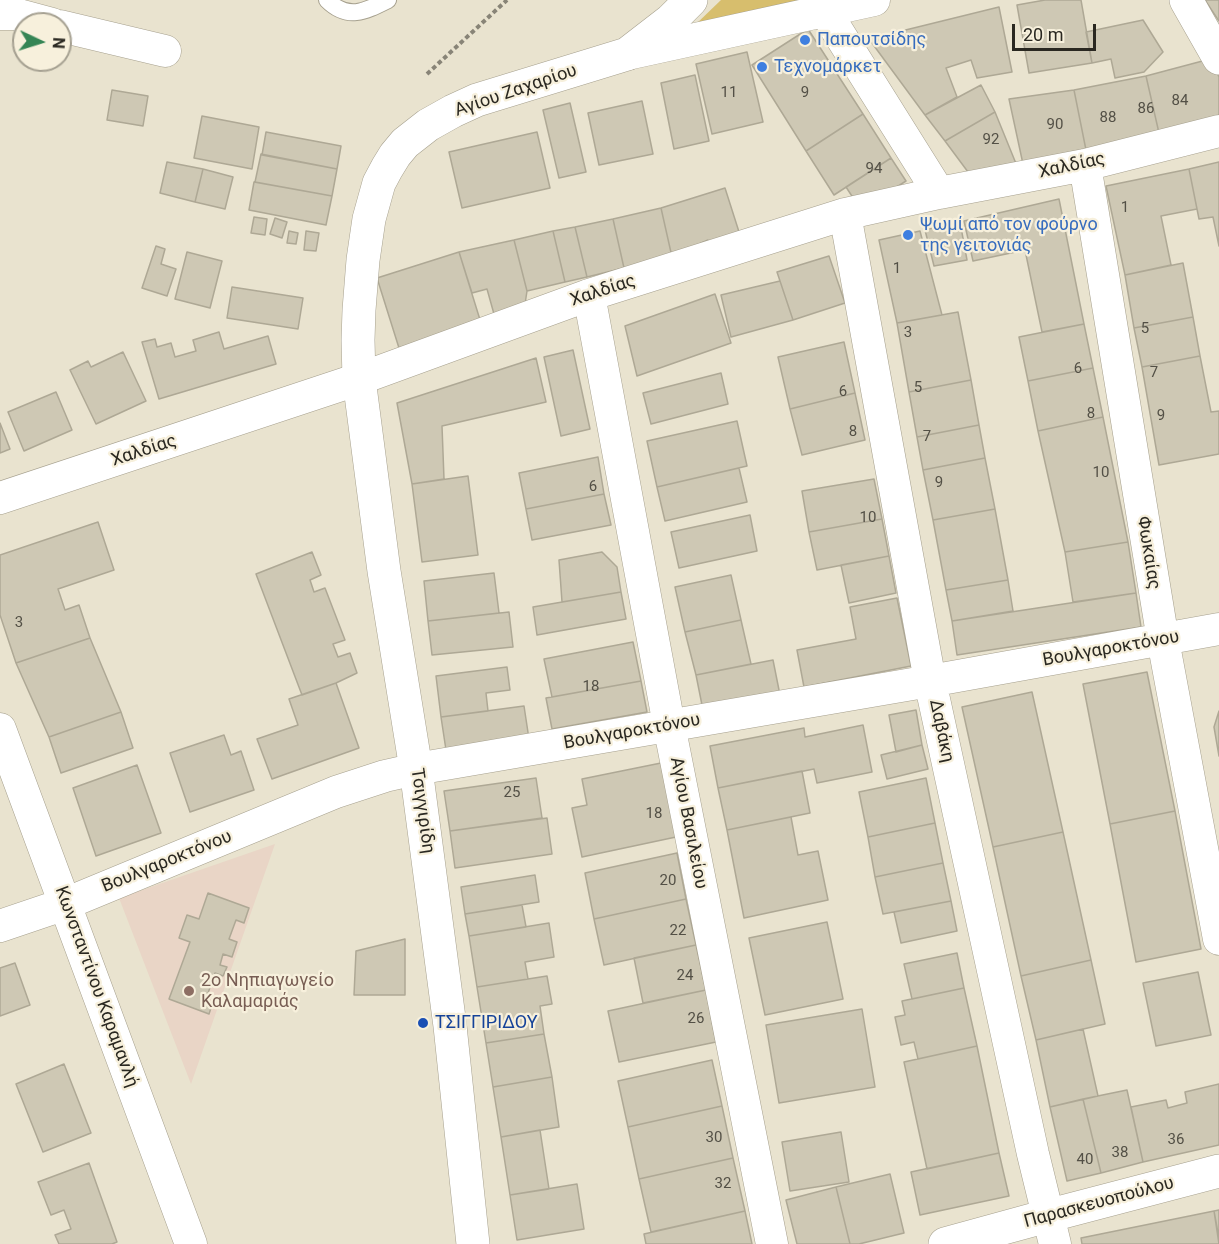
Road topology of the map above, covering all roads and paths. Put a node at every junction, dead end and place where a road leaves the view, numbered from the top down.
1 (327, 0) edge
2 (388, 0) edge
3 (507, 0) edge
4 (691, 0) edge
5 (874, 0) edge
6 (1186, 0) edge
7 (821, 5) edge
8 (72, 29) edge
9 (165, 51) dead end
10 (627, 54) junction
11 (1219, 58) edge
12 (427, 74) dead end
13 (1219, 131) edge
14 (1085, 165) junction
15 (939, 193) junction
16 (845, 214) junction
17 (589, 295) junction
18 (359, 379) junction
19 (0, 498) edge
20 (1219, 629) edge
21 (1163, 640) junction
22 (930, 681) junction
23 (669, 725) junction
24 (0, 729) edge
25 (416, 769) junction
26 (65, 904) junction
27 (0, 926) edge
28 (1219, 939) edge
29 (1219, 1171) edge
30 (467, 1195) junction
31 (1051, 1230) edge
32 (950, 1243) edge
33 (191, 1244) edge
34 (462, 1244) edge
35 (473, 1244) edge
36 (772, 1244) edge

1 - 2 lane
3 - 12 path
4 - 10 main road
5 - 7 street, Αγίου Ζαχαρίου
6 - 11 main road
7 - 10 street, Αγίου Ζαχαρίου
7 - 15 street
8 - 9 street
10 - 18 main road, Αγίου Ζαχαρίου
13 - 14 street, Χαλδίας
14 - 15 street, Χαλδίας
14 - 21 street, Φωκαίας
15 - 16 street, Χαλδίας
16 - 17 street, Χαλδίας
16 - 22 street, Δαβάκη
17 - 18 street, Χαλδίας
17 - 23 street, Αγίου Βασιλείου
18 - 19 street, Χαλδίας
18 - 25 main road, Τσιγγιρίδη
20 - 21 street, Βουλγαροκτόνου
21 - 22 street, Βουλγαροκτόνου
21 - 28 street, Φωκαίας
22 - 23 street, Βουλγαροκτόνου
22 - 31 street, Δαβάκη
23 - 25 street, Βουλγαροκτόνου
23 - 36 street, Αγίου Βασιλείου
24 - 26 street, Κωνσταντίνου Καραμανλή
25 - 26 street, Βουλγαροκτόνου
25 - 30 main road, Τσιγγιρίδη
26 - 27 street, Βουλγαροκτόνου
26 - 33 street, Κωνσταντίνου Καραμανλή
29 - 31 main road, Παρασκευοπούλου
30 - 34 main road
30 - 35 main road, Τσιγγιρίδη
31 - 32 main road, Παρασκευοπούλου

